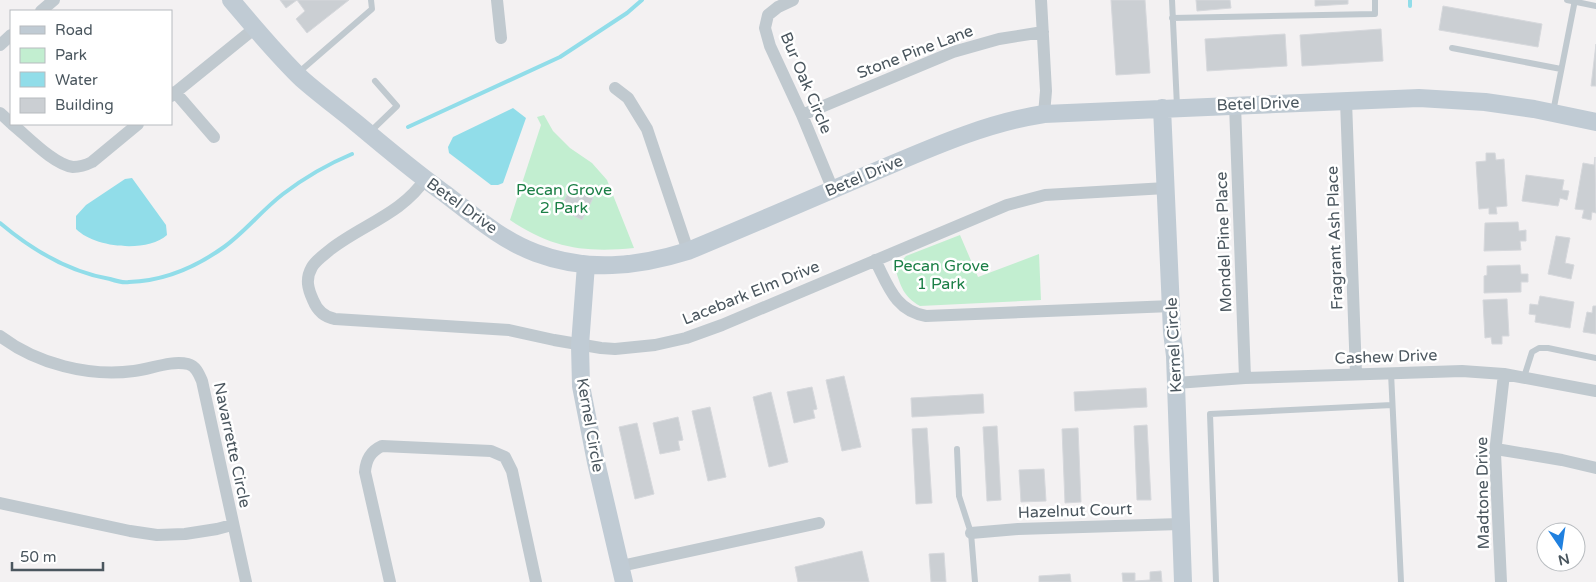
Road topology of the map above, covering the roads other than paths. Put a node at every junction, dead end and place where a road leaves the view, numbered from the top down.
1 (54, 0) edge
2 (371, 0) edge
3 (497, 0) edge
4 (793, 0) edge
5 (1041, 0) edge
6 (1172, 0) edge
7 (1375, 0) edge
8 (1572, 0) edge
9 (234, 1) edge
10 (1596, 6) edge
11 (41, 10) edge
12 (1172, 18) junction
13 (254, 28) junction
14 (1043, 32) junction
15 (10, 36) edge
16 (501, 38) dead end
17 (0, 45) edge
18 (1452, 48) dead end
19 (1561, 69) junction
20 (297, 74) junction
21 (375, 81) dead end
22 (615, 88) dead end
23 (173, 94) edge
24 (1346, 100) junction
25 (1235, 105) junction
26 (1170, 108) junction
27 (0, 113) edge
28 (1552, 113) junction
29 (1044, 114) junction
30 (802, 115) junction
31 (10, 121) edge
32 (1596, 122) edge
33 (14, 125) edge
34 (137, 125) edge
35 (369, 133) junction
36 (214, 136) dead end
37 (425, 179) junction
38 (1166, 188) junction
39 (833, 190) junction
40 (688, 251) junction
41 (874, 260) junction
42 (586, 265) junction
43 (1172, 306) junction
44 (0, 336) edge
45 (580, 345) junction
46 (1596, 358) edge
47 (1391, 373) junction
48 (1356, 374) junction
49 (1504, 374) junction
50 (1524, 377) junction
51 (1245, 378) junction
52 (1176, 383) junction
53 (1596, 391) edge
54 (1392, 405) junction
55 (957, 449) dead end
56 (1496, 449) junction
57 (1596, 468) edge
58 (0, 502) edge
59 (819, 523) dead end
60 (1180, 524) junction
61 (232, 525) junction
62 (972, 533) junction
63 (622, 574) edge
64 (246, 582) edge
65 (390, 582) edge
66 (536, 582) edge
67 (975, 582) edge
68 (1183, 582) edge
69 (1216, 582) edge
70 (1401, 582) edge
71 (1501, 582) edge

1 - 11 street
2 - 20 lane
3 - 16 street
4 - 30 street, Bur Oak Circle
5 - 14 street
6 - 12 lane
7 - 12 lane
8 - 10 lane
8 - 19 lane
9 - 13 street, Betel Drive
12 - 26 lane
13 - 20 street, Betel Drive
13 - 23 street
14 - 29 street
14 - 30 street, Stone Pine Lane
15 - 17 street
18 - 19 lane
19 - 28 lane
20 - 35 street, Betel Drive
21 - 35 lane
22 - 40 street
23 - 36 street
24 - 25 street, Betel Drive
24 - 28 street, Betel Drive
24 - 48 street, Fragrant Ash Place
25 - 26 street, Betel Drive
25 - 51 street, Mondel Pine Place
26 - 29 street, Betel Drive
26 - 38 street, Kernel Circle
27 - 31 street
28 - 32 street, Betel Drive
29 - 39 street, Betel Drive
30 - 39 street, Bur Oak Circle
33 - 34 street
35 - 37 street, Betel Drive
37 - 42 street, Betel Drive
37 - 45 street, Lacebark Elm Drive
38 - 41 street, Lacebark Elm Drive
38 - 43 street, Kernel Circle
39 - 40 street, Betel Drive
40 - 42 street, Betel Drive
41 - 43 street
41 - 45 street, Lacebark Elm Drive
42 - 45 street, Kernel Circle
43 - 52 street, Kernel Circle
44 - 61 street, Navarrette Circle
45 - 63 street, Kernel Circle
46 - 50 lane
47 - 48 street, Cashew Drive
47 - 49 street, Cashew Drive
47 - 54 lane
48 - 51 street, Cashew Drive
49 - 50 street, Cashew Drive
49 - 56 street, Madtone Drive
50 - 53 street, Cashew Drive
51 - 52 street, Cashew Drive
52 - 60 street, Kernel Circle
54 - 69 lane
54 - 70 lane
55 - 62 lane
56 - 57 street
56 - 71 street, Madtone Drive
58 - 61 street, Navarrette Circle
59 - 63 street
60 - 62 street, Hazelnut Court
60 - 68 street, Kernel Circle
61 - 64 street, Navarrette Circle
62 - 67 lane
65 - 66 street

